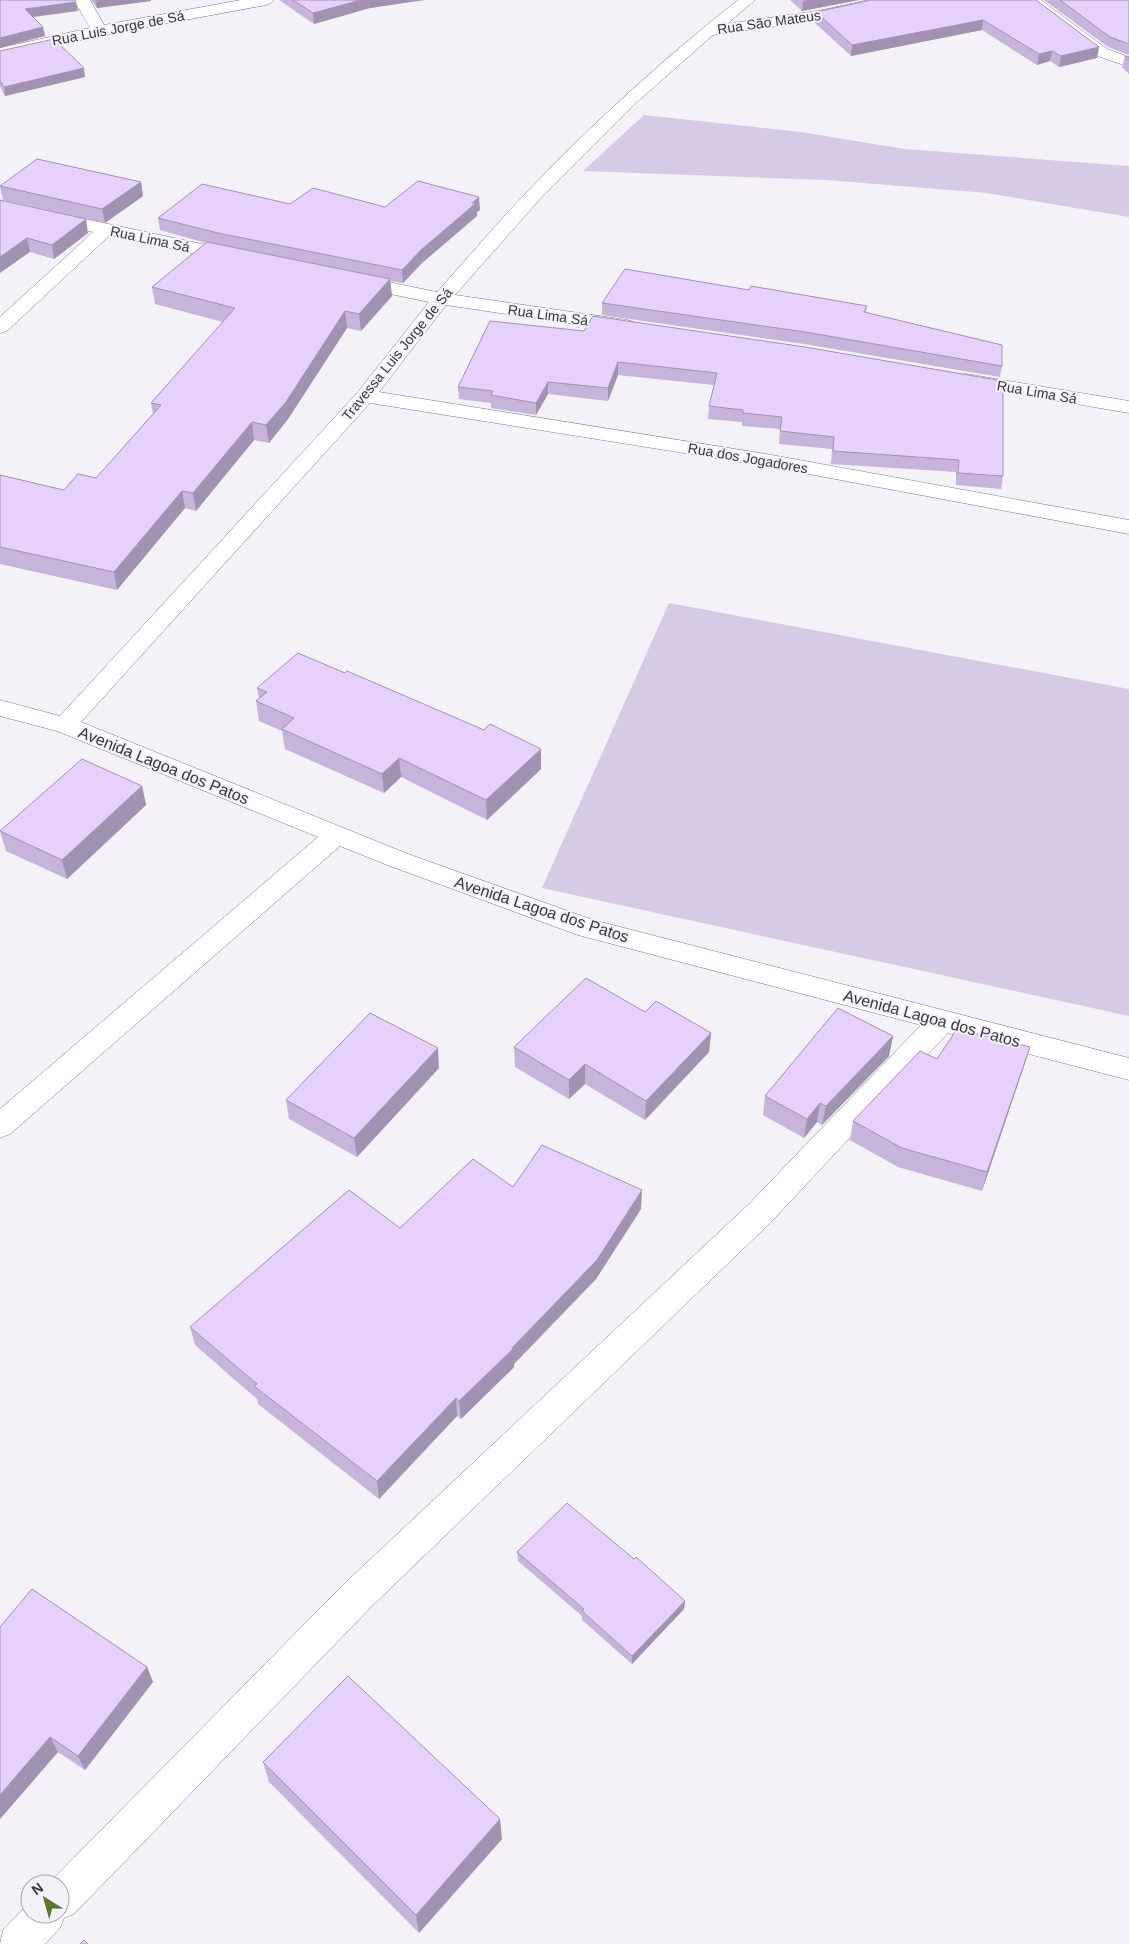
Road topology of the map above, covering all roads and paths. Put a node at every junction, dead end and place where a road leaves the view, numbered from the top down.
1 (82, 0) edge
2 (266, 0) edge
3 (747, 0) edge
4 (889, 0) edge
5 (1031, 0) edge
6 (99, 31) junction
7 (708, 31) junction
8 (0, 53) edge
9 (1129, 62) edge
10 (0, 206) edge
11 (106, 230) junction
12 (249, 260) edge
13 (335, 277) edge
14 (441, 299) junction
15 (0, 327) edge
16 (647, 329) edge
17 (952, 377) edge
18 (365, 396) junction
19 (1129, 407) edge
20 (1129, 527) edge
21 (0, 708) edge
22 (65, 725) junction
23 (337, 835) junction
24 (942, 1021) junction
25 (1129, 1069) edge
26 (0, 1126) edge
27 (70, 1890) edge
28 (36, 1924) edge
29 (17, 1944) edge

1 - 6 street
2 - 6 street, Rua Luis Jorge de Sá
3 - 7 street, Travessa Luis Jorge de Sá
4 - 7 street, Rua São Mateus
5 - 9 street
6 - 8 street, Rua Luis Jorge de Sá
7 - 14 street, Travessa Luis Jorge de Sá
10 - 11 street, Rua Lima Sá
11 - 12 street, Rua Lima Sá
11 - 15 street
13 - 14 street, Rua Lima Sá
14 - 16 street, Rua Lima Sá
14 - 18 street, Travessa Luis Jorge de Sá
17 - 19 street, Rua Lima Sá
18 - 20 street, Rua dos Jogadores
18 - 22 street, Travessa Luis Jorge de Sá
21 - 22 street, Avenida Lagoa dos Patos
22 - 23 street, Avenida Lagoa dos Patos
23 - 24 street, Avenida Lagoa dos Patos
23 - 26 street
24 - 25 street, Avenida Lagoa dos Patos
24 - 27 street
28 - 29 street

